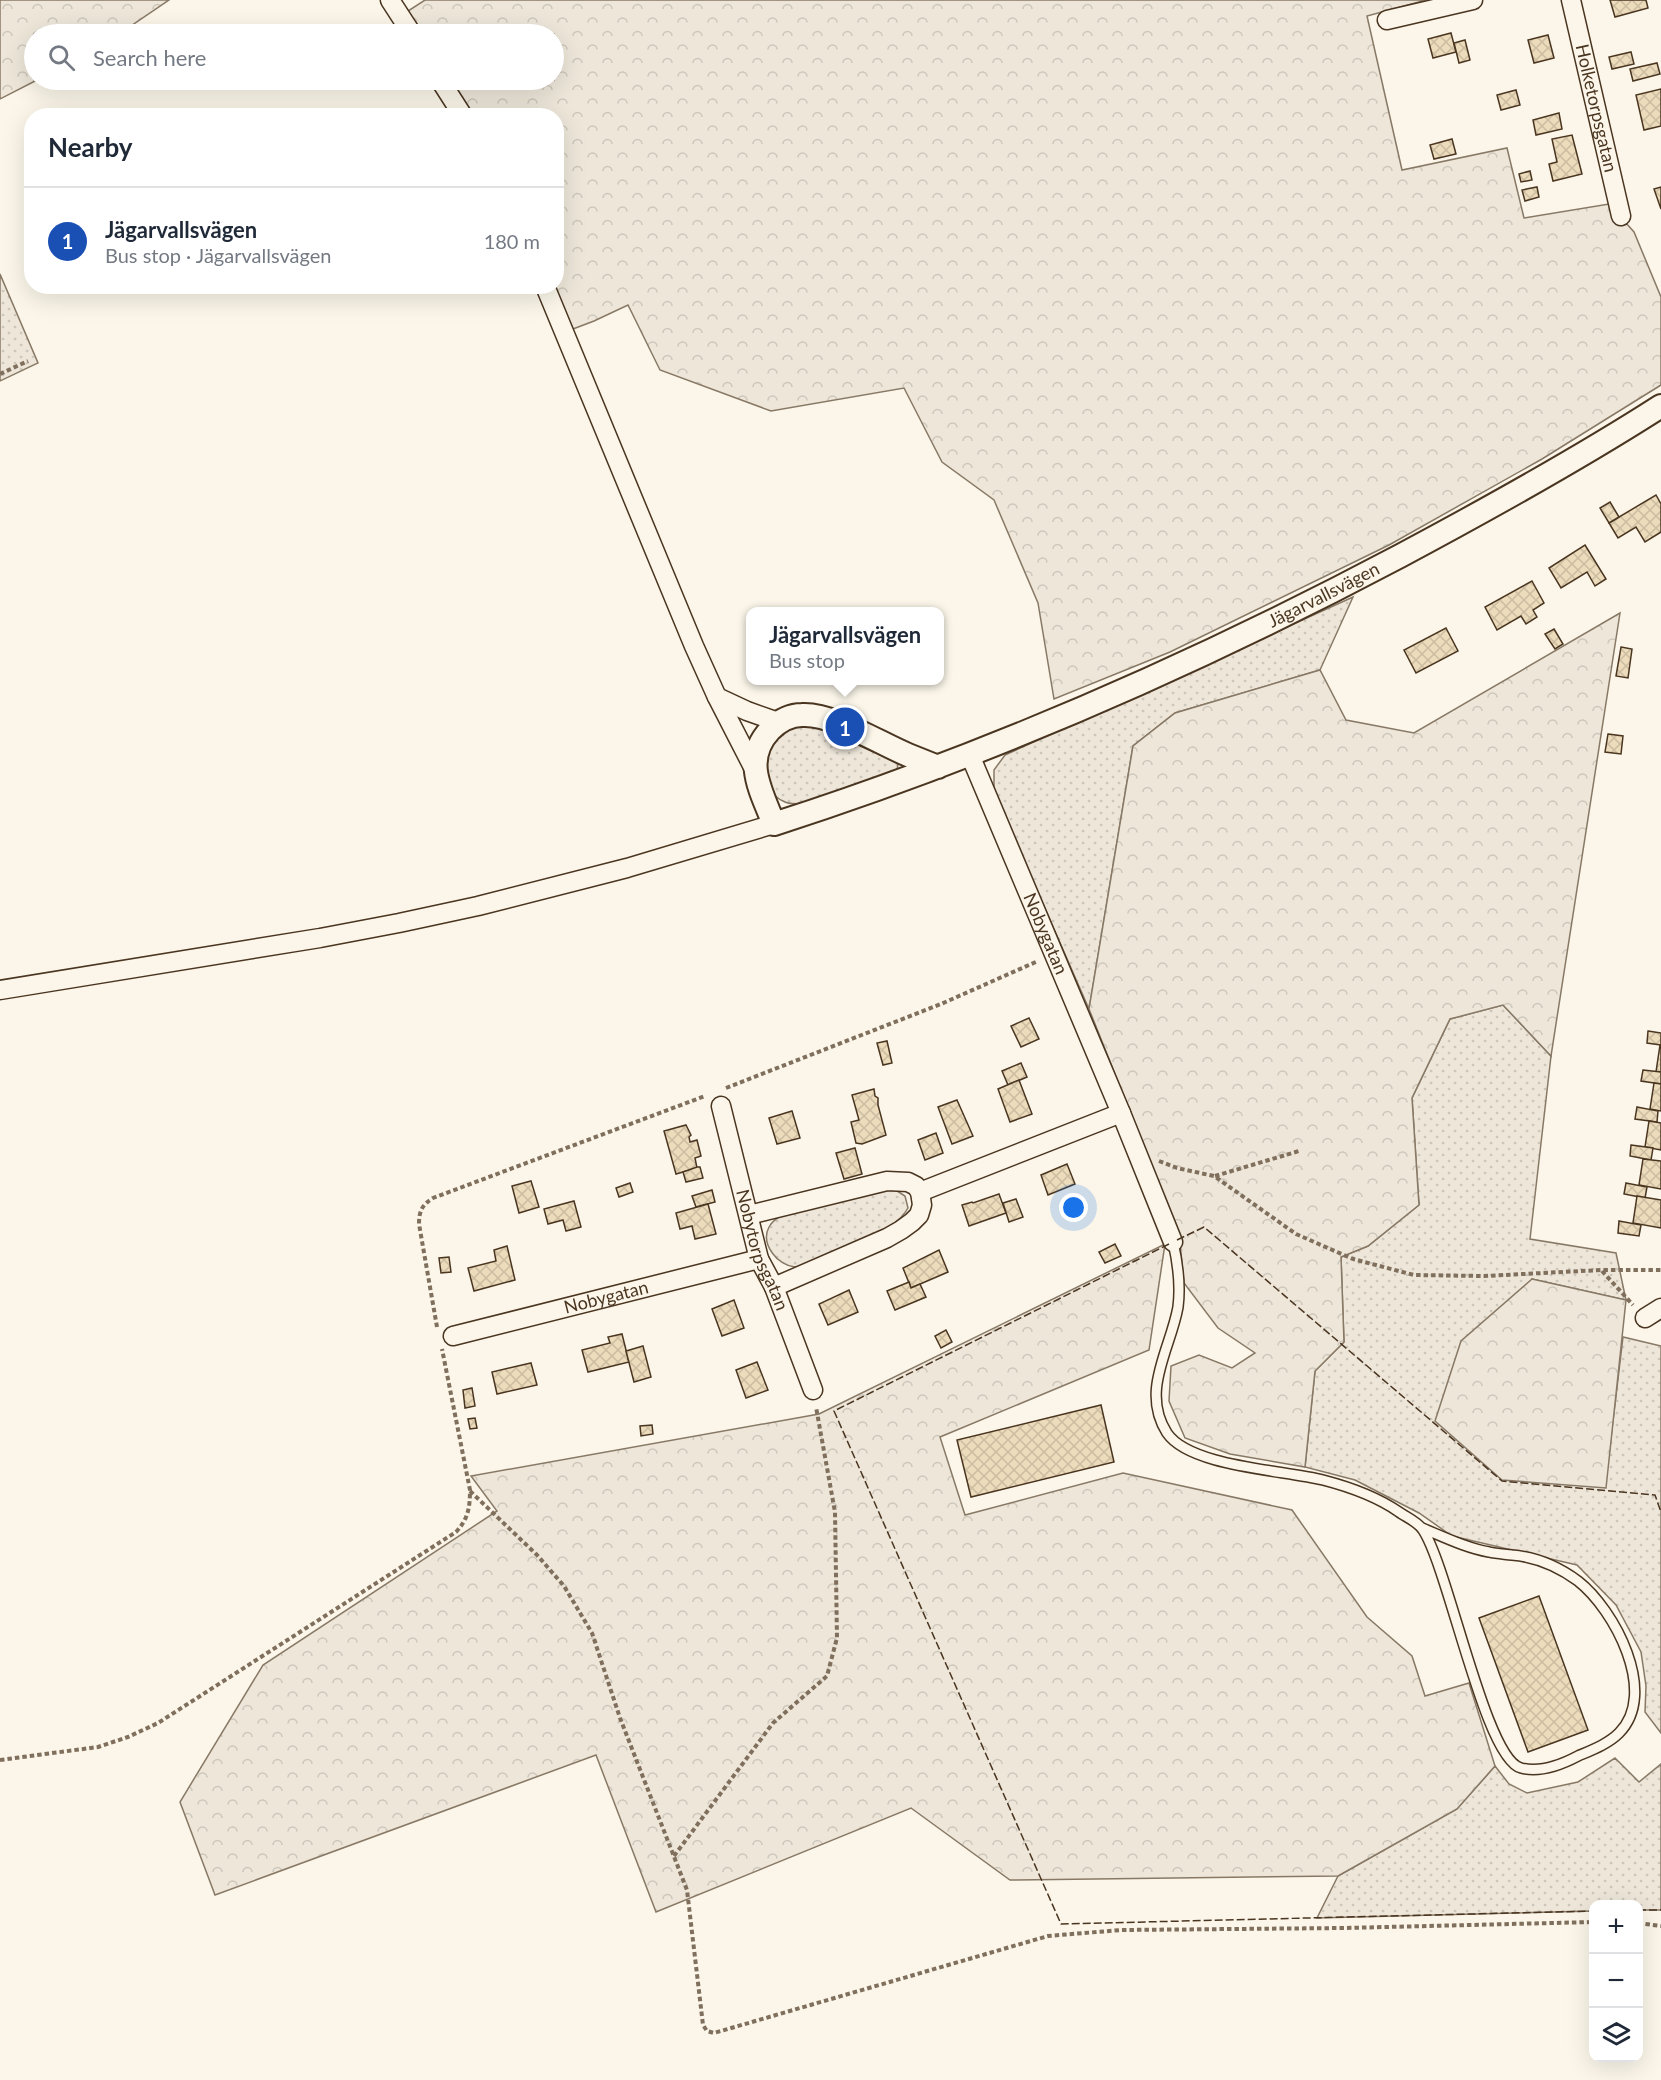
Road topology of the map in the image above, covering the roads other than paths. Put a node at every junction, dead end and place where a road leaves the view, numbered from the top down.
1 (390, 0) edge
2 (1473, 0) edge
3 (1571, 0) edge
4 (1387, 20) dead end
5 (405, 24) edge
6 (446, 90) edge
7 (458, 108) edge
8 (1621, 216) dead end
9 (549, 294) edge
10 (1661, 406) edge
11 (717, 697) junction
12 (778, 722) junction
13 (970, 755) junction
14 (938, 766) junction
15 (754, 768) junction
16 (774, 824) junction
17 (0, 990) edge
18 (721, 1106) dead end
19 (1121, 1113) junction
20 (920, 1192) junction
21 (748, 1215) junction
22 (1173, 1242) joint
23 (759, 1259) junction
24 (774, 1287) junction
25 (1661, 1308) edge
26 (1645, 1318) road end
27 (453, 1336) dead end
28 (813, 1390) road end
29 (1422, 1528) junction

1 - 5 street
2 - 4 street
3 - 8 street, Holketorpsgatan
6 - 7 street
9 - 11 street
10 - 13 street, Jägarvallsvägen
11 - 12 street
11 - 15 street
12 - 14 street
12 - 15 street
13 - 14 street, Jägarvallsvägen
13 - 19 street, Nobygatan
14 - 16 street, Jägarvallsvägen
15 - 16 street
16 - 17 street
18 - 21 street, Nobytorpsgatan
19 - 20 street
19 - 22 street, Nobygatan
20 - 21 street
20 - 24 street
21 - 23 street, Nobytorpsgatan
22 - 29 lane
23 - 24 street, Nobytorpsgatan
23 - 27 street, Nobygatan
24 - 28 street, Nobytorpsgatan
25 - 26 street
29 - 29 lane

